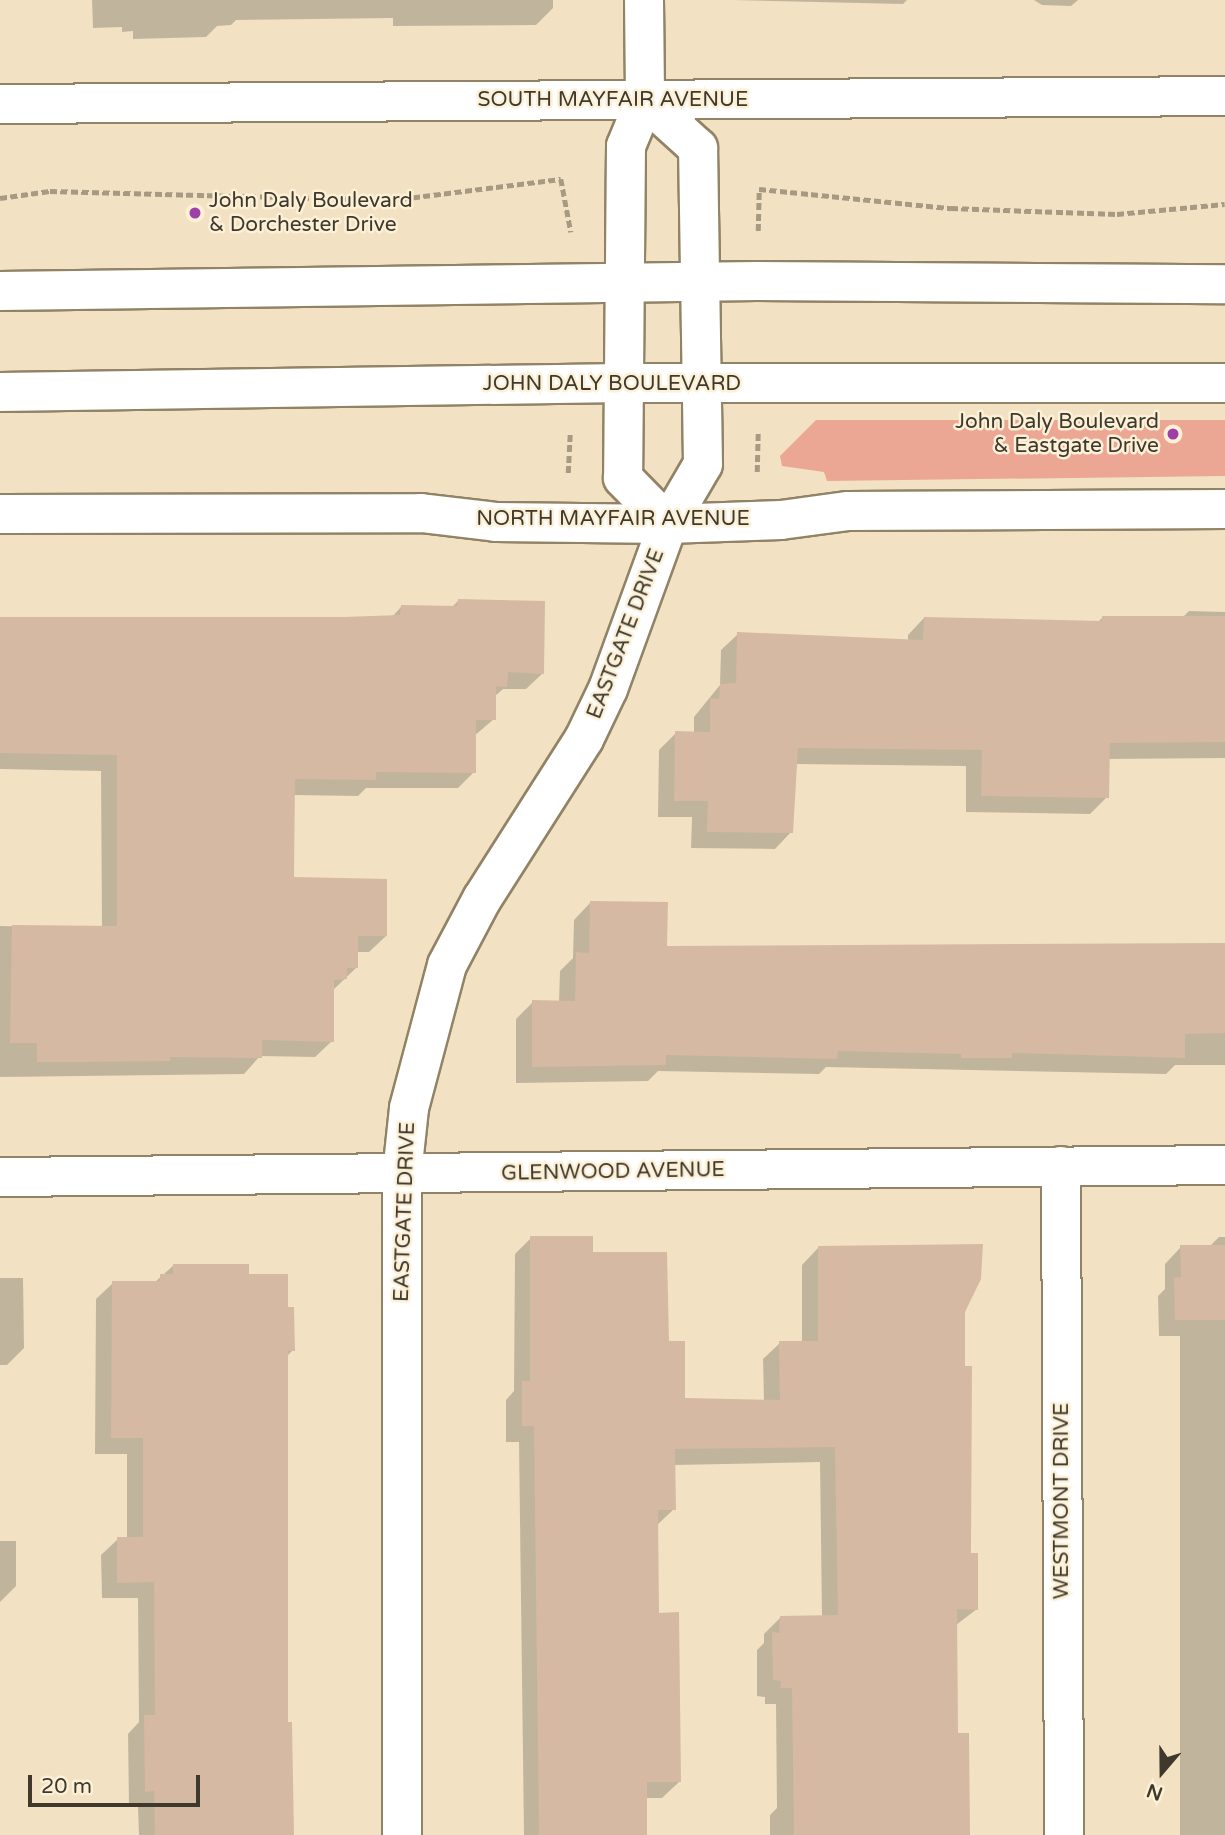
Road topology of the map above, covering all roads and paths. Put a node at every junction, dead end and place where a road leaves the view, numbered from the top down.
1 (644, 0) edge
2 (1225, 96) edge
3 (645, 100) junction
4 (0, 104) edge
5 (0, 198) edge
6 (1225, 204) edge
7 (758, 235) dead end
8 (573, 240) dead end
9 (700, 281) junction
10 (623, 283) junction
11 (1225, 284) edge
12 (0, 291) edge
13 (624, 383) junction
14 (705, 383) junction
15 (1225, 383) edge
16 (0, 392) edge
17 (570, 425) dead end
18 (758, 426) dead end
19 (756, 484) dead end
20 (567, 488) dead end
21 (1225, 509) edge
22 (0, 514) edge
23 (668, 524) junction
24 (1225, 1165) edge
25 (1061, 1166) junction
26 (402, 1174) junction
27 (0, 1177) edge
28 (402, 1835) edge
29 (1064, 1835) edge

1 - 3 street
2 - 3 street, SOUTH MAYFAIR AVENUE
3 - 4 street, SOUTH MAYFAIR AVENUE
3 - 9 street, EASTGATE DRIVE
3 - 10 street, EASTGATE DRIVE
5 - 8 path
6 - 7 path
9 - 10 street
9 - 11 street
9 - 14 street, EASTGATE DRIVE
10 - 12 street
10 - 13 street, EASTGATE DRIVE
13 - 14 street, JOHN DALY BOULEVARD
13 - 16 street, JOHN DALY BOULEVARD
13 - 23 street, EASTGATE DRIVE
14 - 15 street, JOHN DALY BOULEVARD
14 - 23 street, EASTGATE DRIVE
17 - 20 path
18 - 19 path
21 - 23 street, NORTH MAYFAIR AVENUE
22 - 23 street, NORTH MAYFAIR AVENUE
23 - 26 street, EASTGATE DRIVE
24 - 25 street, GLENWOOD AVENUE
25 - 26 street, GLENWOOD AVENUE
25 - 29 street, WESTMONT DRIVE
26 - 27 street, GLENWOOD AVENUE
26 - 28 street, EASTGATE DRIVE

